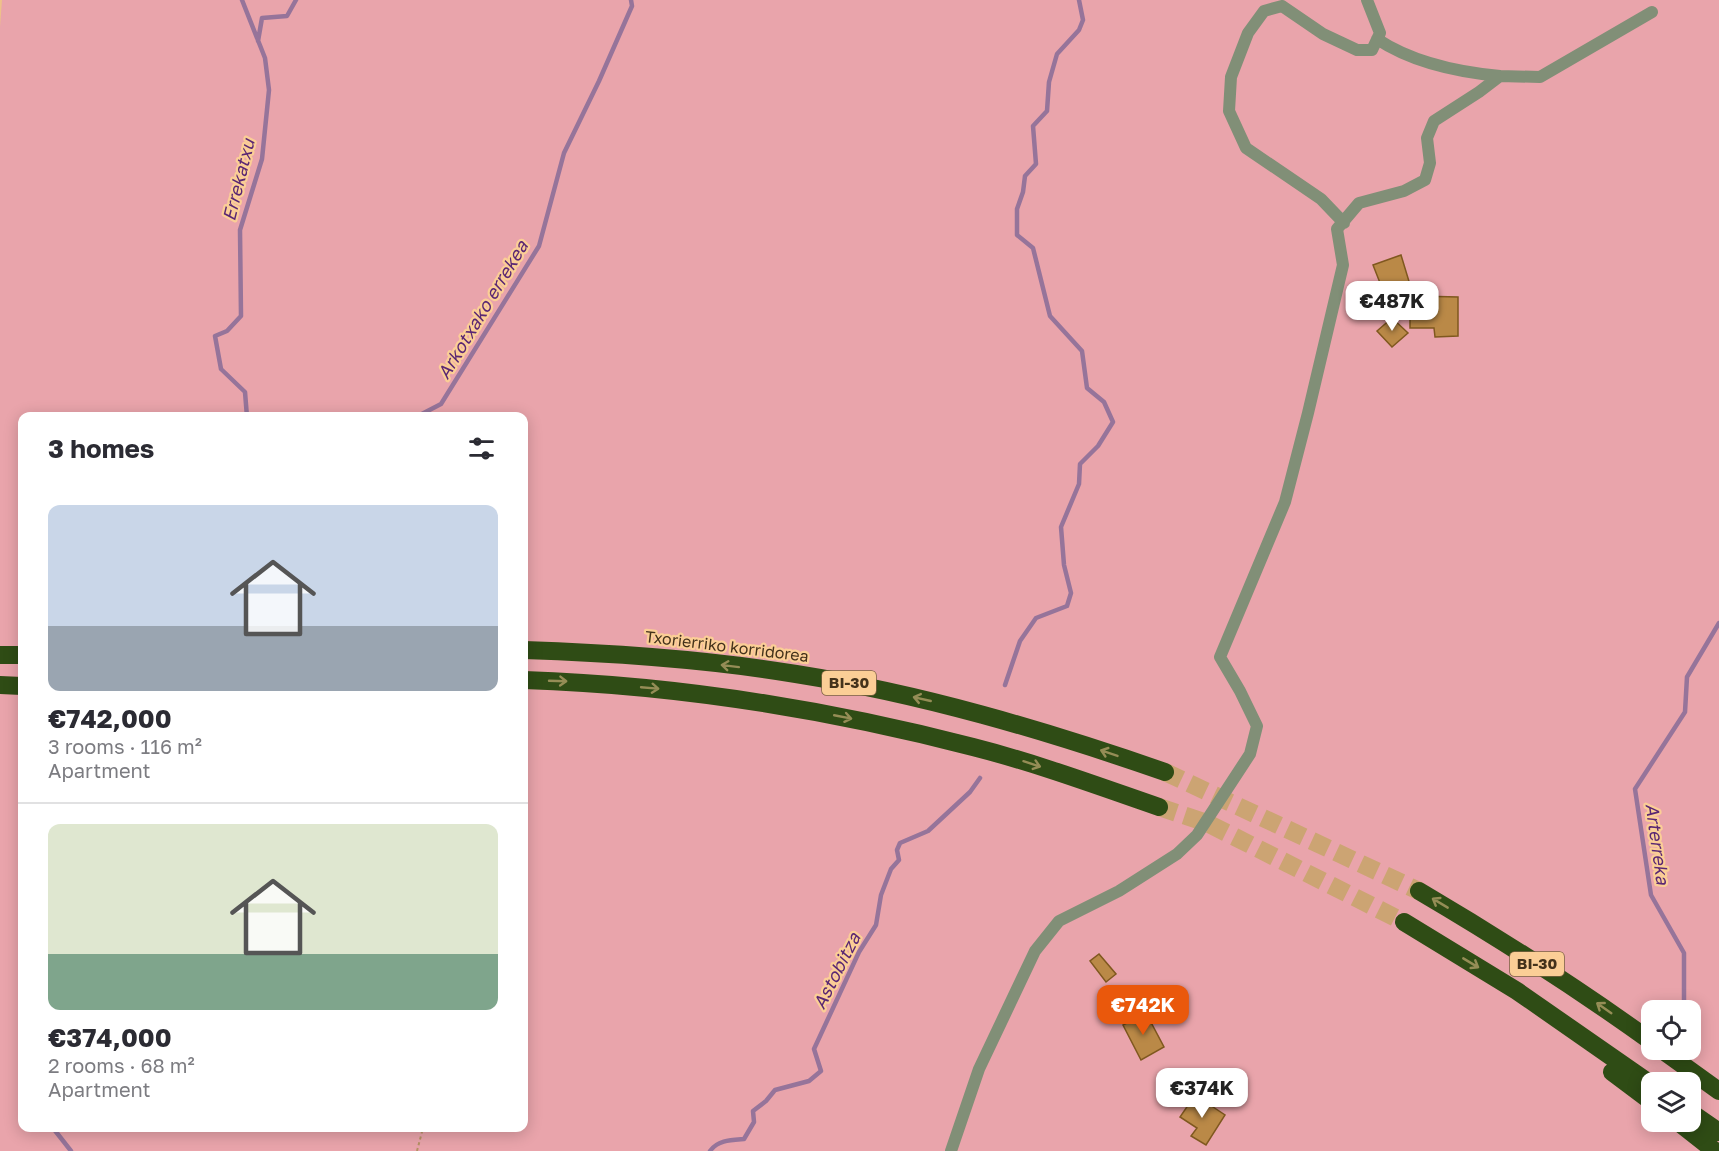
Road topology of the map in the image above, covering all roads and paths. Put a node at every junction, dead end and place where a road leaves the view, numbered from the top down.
1 (1367, 0) edge
2 (1652, 12) dead end
3 (1377, 39) junction
4 (1500, 76) junction
5 (1344, 223) junction
6 (528, 650) edge
7 (0, 655) edge
8 (18, 655) edge
9 (528, 680) edge
10 (0, 685) edge
11 (18, 686) edge
12 (1165, 772) tunnel mouth
13 (1160, 807) tunnel mouth
14 (1419, 891) tunnel mouth
15 (1404, 922) tunnel mouth
16 (1517, 991) junction
17 (1641, 1035) edge
18 (1676, 1060) edge
19 (1641, 1077) edge
20 (1719, 1091) edge
21 (1641, 1094) edge
22 (1701, 1120) edge
23 (422, 1132) edge
24 (1691, 1132) edge
25 (1719, 1132) edge
26 (417, 1151) edge
27 (951, 1151) edge
28 (1715, 1151) edge

1 - 3 street
2 - 4 street
3 - 4 street
3 - 5 street
4 - 5 street
5 - 27 street
12 -> 6 highway, Txorierriko korridorea / BI-30
7 - 8 highway
9 -> 13 highway, BI-30
10 - 11 highway
17 -> 14 highway, BI-30
15 -> 16 highway, BI-30
16 - 19 highway, BI-30
16 - 21 highway
18 - 20 highway
22 - 25 highway
23 - 26 path
24 - 28 highway

